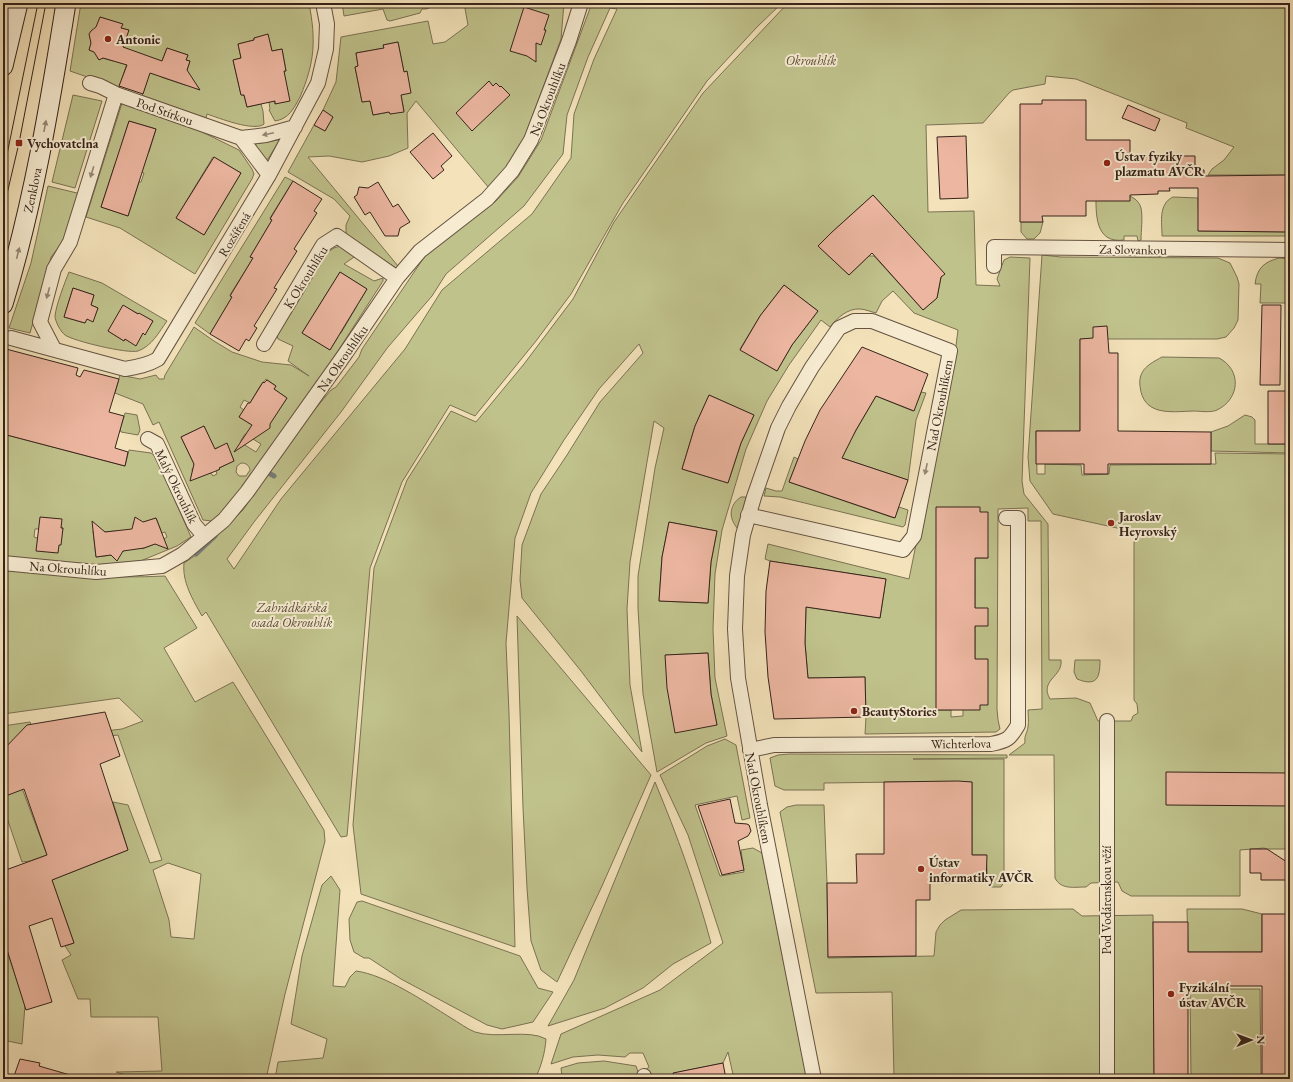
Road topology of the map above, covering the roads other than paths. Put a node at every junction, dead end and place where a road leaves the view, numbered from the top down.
1 (18, 3) edge
2 (66, 3) edge
3 (323, 3) edge
4 (581, 3) edge
5 (3, 66) edge
6 (90, 83) dead end
7 (116, 94) junction
8 (295, 127) junction
9 (241, 138) junction
10 (269, 175) junction
11 (1290, 250) edge
12 (994, 266) dead end
13 (397, 278) junction
14 (3, 304) edge
15 (11, 338) dead end
16 (264, 344) dead end
17 (54, 349) junction
18 (148, 439) dead end
19 (748, 515) junction
20 (1006, 518) dead end
21 (204, 536) junction
22 (3, 563) edge
23 (1107, 721) dead end
24 (750, 750) junction
25 (814, 1079) edge
26 (1107, 1079) edge

1 - 5 main road
14 -> 2 main road, Zenklova
3 - 8 street, Rozšířená
4 - 13 street, Na Okrouhlíku
6 - 7 street, Pod Stírkou
7 - 9 street, Pod Stírkou
7 -> 17 street
8 -> 9 street, Pod Stírkou
8 - 10 street, Rozšířená
9 - 10 street
10 - 17 street, Rozšířená
11 - 12 street, Za Slovankou
13 - 16 street, K Okrouhlíku
13 - 21 street, Na Okrouhlíku
15 - 17 street, Rozšířená
18 - 21 street, Malý Okrouhlík
19 -> 19 street, Nad Okrouhlíkem
19 - 24 street, Nad Okrouhlíkem
20 - 24 street, Wichterlova
21 - 22 street, Na Okrouhlíku
23 - 26 street, Pod Vodárenskou věží
24 - 25 street, Nad Okrouhlíkem

